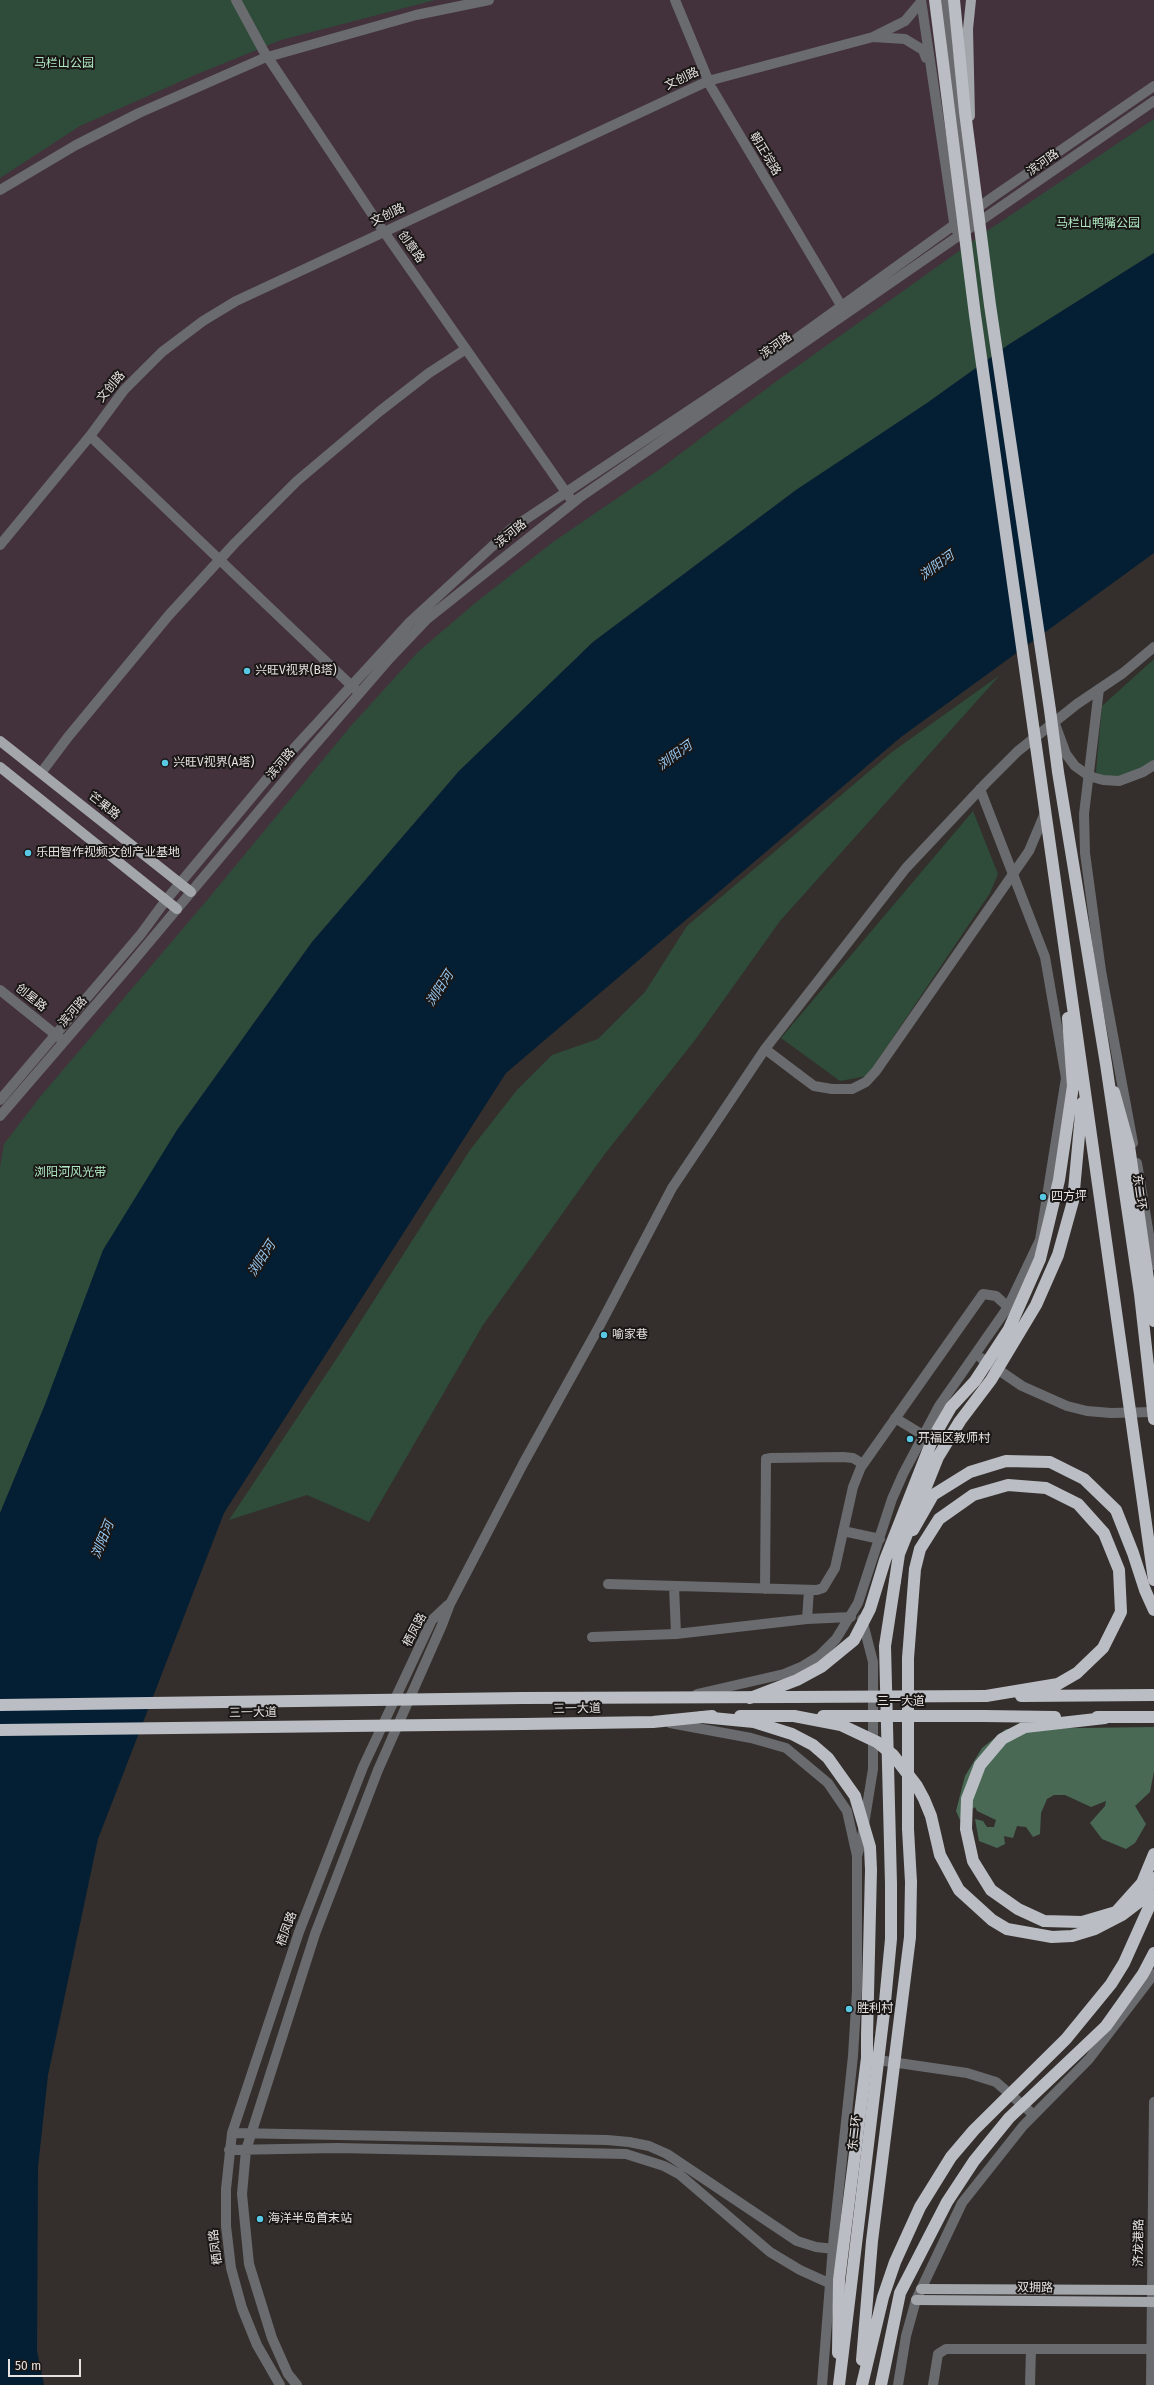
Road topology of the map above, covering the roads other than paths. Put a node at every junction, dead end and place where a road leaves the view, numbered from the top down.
1 (236, 0) edge
2 (489, 0) edge
3 (675, 0) edge
4 (935, 0) edge
5 (944, 0) edge
6 (954, 0) edge
7 (971, 0) edge
8 (921, 1) edge
9 (873, 38) junction
10 (267, 57) junction
11 (929, 63) junction
12 (708, 81) junction
13 (1154, 86) edge
14 (1154, 101) edge
15 (968, 140) junction
16 (0, 190) edge
17 (970, 213) junction
18 (954, 224) junction
19 (972, 228) junction
20 (384, 231) junction
21 (956, 238) junction
22 (844, 310) junction
23 (466, 349) junction
24 (90, 436) junction
25 (567, 493) junction
26 (574, 502) junction
27 (0, 545) edge
28 (220, 559) junction
29 (1154, 647) edge
30 (352, 685) junction
31 (1098, 689) junction
32 (359, 693) junction
33 (1050, 710) junction
34 (0, 741) edge
35 (1154, 765) edge
36 (0, 767) edge
37 (41, 773) junction
38 (980, 789) junction
39 (1045, 813) junction
40 (180, 883) junction
41 (1056, 885) junction
42 (191, 892) junction
43 (166, 900) junction
44 (177, 909) junction
45 (0, 990) edge
46 (60, 1038) junction
47 (765, 1049) junction
48 (1106, 1064) junction
49 (1084, 1080) junction
50 (0, 1100) edge
51 (0, 1116) edge
52 (1152, 1238) edge
53 (1154, 1265) edge
54 (1008, 1307) junction
55 (1154, 1321) edge
56 (976, 1354) junction
57 (1154, 1412) edge
58 (895, 1418) junction
59 (1154, 1419) edge
60 (923, 1435) junction
61 (863, 1464) junction
62 (843, 1531) junction
63 (880, 1539) junction
64 (899, 1554) junction
65 (1154, 1580) edge
66 (608, 1584) dead end
67 (674, 1586) junction
68 (765, 1588) junction
69 (809, 1590) junction
70 (858, 1603) junction
71 (450, 1604) junction
72 (1154, 1610) edge
73 (851, 1617) junction
74 (807, 1619) junction
75 (676, 1634) junction
76 (592, 1637) dead end
77 (1154, 1695) edge
78 (986, 1696) junction
79 (750, 1698) junction
80 (676, 1699) junction
81 (0, 1705) edge
82 (702, 1716) junction
83 (794, 1716) junction
84 (1154, 1717) edge
85 (1105, 1718) junction
86 (653, 1722) junction
87 (0, 1730) edge
88 (1154, 1854) edge
89 (857, 1856) junction
90 (1154, 1878) edge
91 (1154, 1896) edge
92 (1154, 1953) edge
93 (1154, 1974) edge
94 (853, 2056) junction
95 (867, 2058) junction
96 (1154, 2102) edge
97 (1034, 2115) junction
98 (232, 2133) junction
99 (250, 2134) junction
100 (229, 2150) junction
101 (246, 2150) junction
102 (834, 2249) junction
103 (831, 2284) junction
104 (921, 2289) junction
105 (1152, 2290) edge
106 (916, 2300) junction
107 (1152, 2302) edge
108 (1030, 2349) junction
109 (1151, 2349) junction
110 (280, 2385) edge
111 (297, 2385) edge
112 (822, 2385) edge
113 (838, 2385) edge
114 (861, 2385) edge
115 (881, 2385) edge
116 (898, 2385) edge
117 (933, 2385) edge
118 (1030, 2385) edge
119 (1151, 2385) edge

1 - 10 street, 创意路
2 - 10 street
3 - 12 street, 朝正垸路
4 - 39 highway, bridge
5 - 17 street
6 - 15 highway, bridge
7 - 15 main road, bridge
8 - 9 street, 文创路
8 - 11 street
9 - 11 street, 文创路
9 - 12 street, 文创路
10 - 16 street
10 - 20 street, 创意路
11 - 18 street
12 - 20 street, 文创路
12 - 22 street, 朝正垸路
13 - 17 street, 滨河路
14 - 19 street, 滨河路
15 - 33 highway, bridge
17 - 18 street, 滨河路
17 - 19 street
18 - 21 street
18 - 22 street, 滨河路
19 - 21 street, 滨河路
20 - 23 street, 创意路
20 - 24 street, 文创路
21 - 22 street, 滨河路
22 - 25 street, 滨河路
22 - 26 street, 滨河路
23 - 25 street, 创意路
23 - 28 street
24 - 27 street, 文创路
24 - 28 street
25 - 26 street, 创意路
25 - 30 street, 滨河路
26 - 32 street, 滨河路
28 - 30 street
28 - 37 street
29 - 31 street
30 - 32 street
30 - 40 street, 滨河路
31 - 38 street
31 - 52 street
32 - 42 street, 滨河路
33 - 35 street, bridge
33 - 48 highway, bridge
34 - 37 main road, 芒果路
36 - 43 main road
37 - 40 main road, 芒果路
38 - 47 street
38 - 54 street
39 - 41 highway, bridge
39 - 47 street, bridge
40 - 42 main road, 芒果路
40 - 43 street, 滨河路
41 - 49 highway, bridge
41 - 79 highway, bridge
42 - 44 street, 滨河路
43 - 44 main road
43 - 46 street, 滨河路
44 - 46 street, 滨河路
45 - 46 street, 创星路
46 - 50 street, 滨河路
46 - 51 street, 滨河路
47 - 71 street
48 - 55 highway, bridge
48 - 59 highway, 东二环, bridge
49 - 64 highway, bridge
49 - 65 highway, bridge
52 - 53 street
54 - 56 street
54 - 58 street
56 - 57 street
56 - 60 street
58 - 60 street
58 - 61 street
60 - 63 street
61 - 62 street
61 - 68 street
62 - 63 street
62 - 69 street
63 - 70 street
64 - 72 highway, bridge
64 - 113 highway, 东二环, bridge
66 - 67 street
67 - 68 street
67 - 75 street
68 - 69 street
69 - 74 street
70 - 73 street
70 - 89 street
71 - 98 street, 栖凤路
71 - 99 street, 栖凤路
73 - 74 street
73 - 80 street
74 - 75 street
75 - 76 street
77 - 78 highway, 三一大道
78 - 79 highway, 三一大道, bridge
78 - 114 highway, bridge
79 - 80 highway, 三一大道
80 - 81 highway, 三一大道, bridge
82 - 83 highway, 三一大道, bridge
82 - 86 highway, 三一大道
82 - 95 highway, bridge
83 - 85 highway, 三一大道, bridge
83 - 90 highway, bridge
84 - 85 highway, 三一大道
85 - 88 highway
86 - 87 highway, 三一大道, bridge
86 - 89 street
89 - 94 street
91 - 114 highway, bridge
92 - 115 highway, bridge
93 - 97 street
94 - 95 street
94 - 102 street
95 - 97 street
95 - 113 highway
96 - 105 street, 济龙港路
97 - 104 street
98 - 99 street
98 - 100 street, 栖凤路
99 - 101 street, 栖凤路
99 - 102 street
100 - 101 street
100 - 110 street, 栖凤路
101 - 103 street
101 - 111 street, 栖凤路
102 - 103 street
103 - 112 street
104 - 105 main road, 双拥路
104 - 106 street
105 - 107 street, 济龙港路
106 - 107 main road, 双拥路
106 - 116 street
107 - 109 street, 济龙港路
108 - 109 street
108 - 117 street
108 - 118 street
109 - 119 street, 济龙港路

